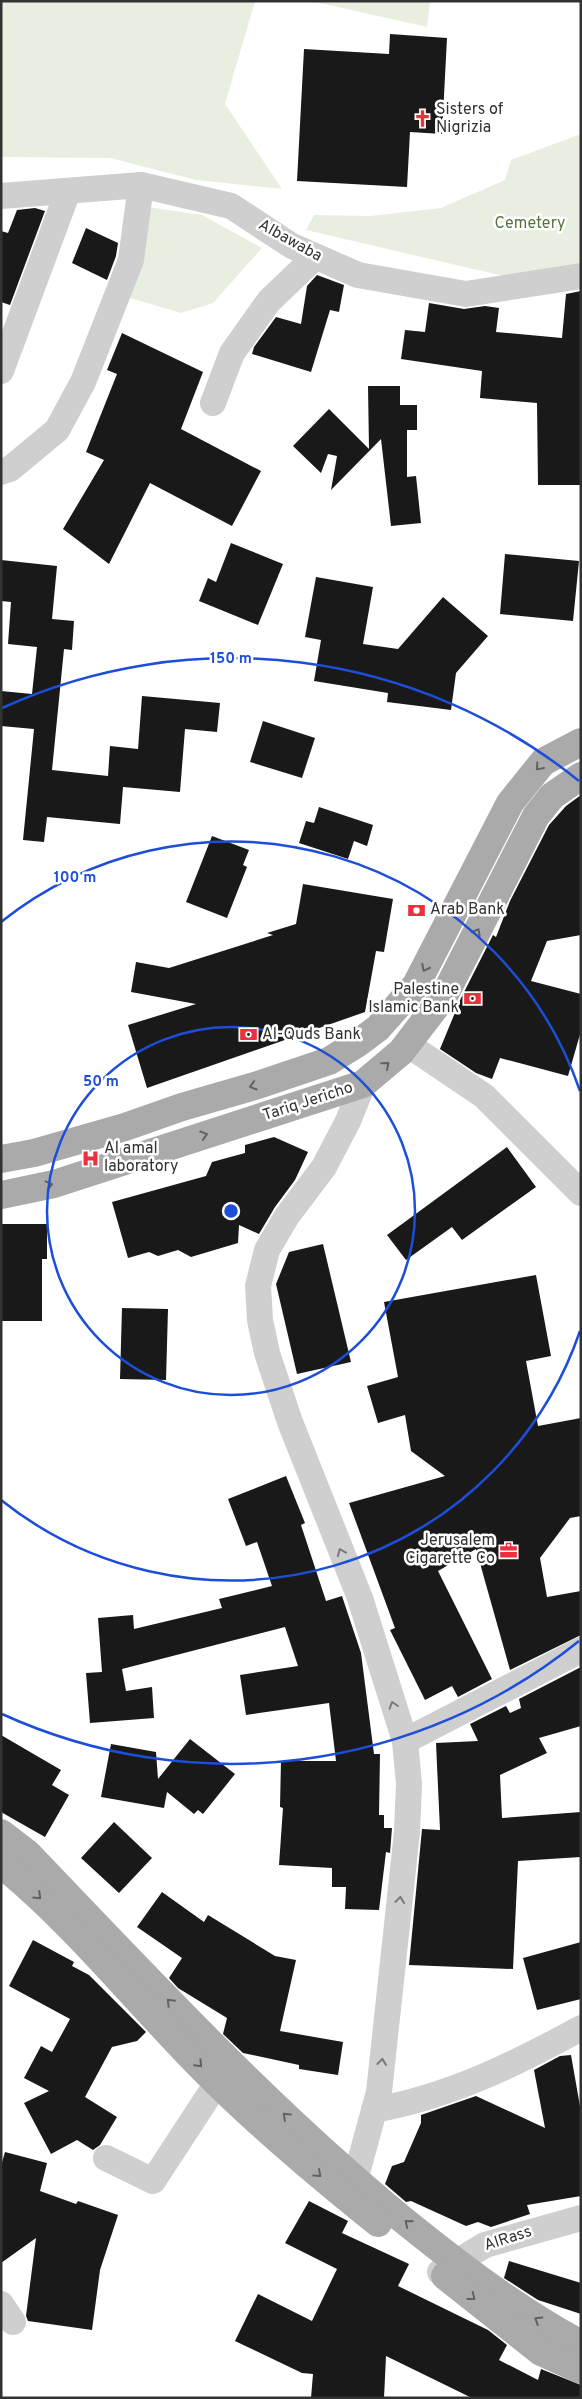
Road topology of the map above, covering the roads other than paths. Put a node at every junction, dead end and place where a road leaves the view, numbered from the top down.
1 (141, 185) junction
2 (68, 191) junction
3 (1, 196) edge
4 (315, 257) junction
5 (581, 276) edge
6 (1, 372) edge
7 (213, 403) dead end
8 (1, 472) edge
9 (581, 742) edge
10 (581, 776) edge
11 (407, 1044) junction
12 (294, 1073) junction
13 (363, 1084) junction
14 (306, 1104) junction
15 (1, 1160) edge
16 (581, 1193) edge
17 (1, 1195) edge
18 (581, 1650) edge
19 (405, 1741) junction
20 (1, 1833) edge
21 (1, 1864) edge
22 (581, 2028) edge
23 (217, 2083) junction
24 (374, 2110) junction
25 (106, 2158) dead end
26 (351, 2189) junction
27 (581, 2218) edge
28 (448, 2267) junction
29 (581, 2344) edge
30 (581, 2370) edge

1 - 2 street, Albawaba
1 - 4 street, Albawaba
1 - 8 street
2 - 3 street, Albawaba
2 - 6 street
4 - 5 street, Albawaba
4 - 7 street
9 -> 12 main road, Tariq Jericho
11 -> 10 main road, Tariq Jericho
13 -> 11 main road, Tariq Jericho
11 - 16 street
12 - 14 main road
12 -> 15 main road, Tariq Jericho
13 - 14 main road, Tariq Jericho
19 -> 13 street
17 -> 14 main road, Tariq Jericho
18 - 19 street
24 -> 19 street
26 -> 20 main road
21 -> 23 main road
22 - 24 street
23 - 25 street
23 -> 26 main road
24 - 26 street
26 - 28 main road
27 - 28 street, AlRass
29 -> 28 main road
28 -> 30 main road

